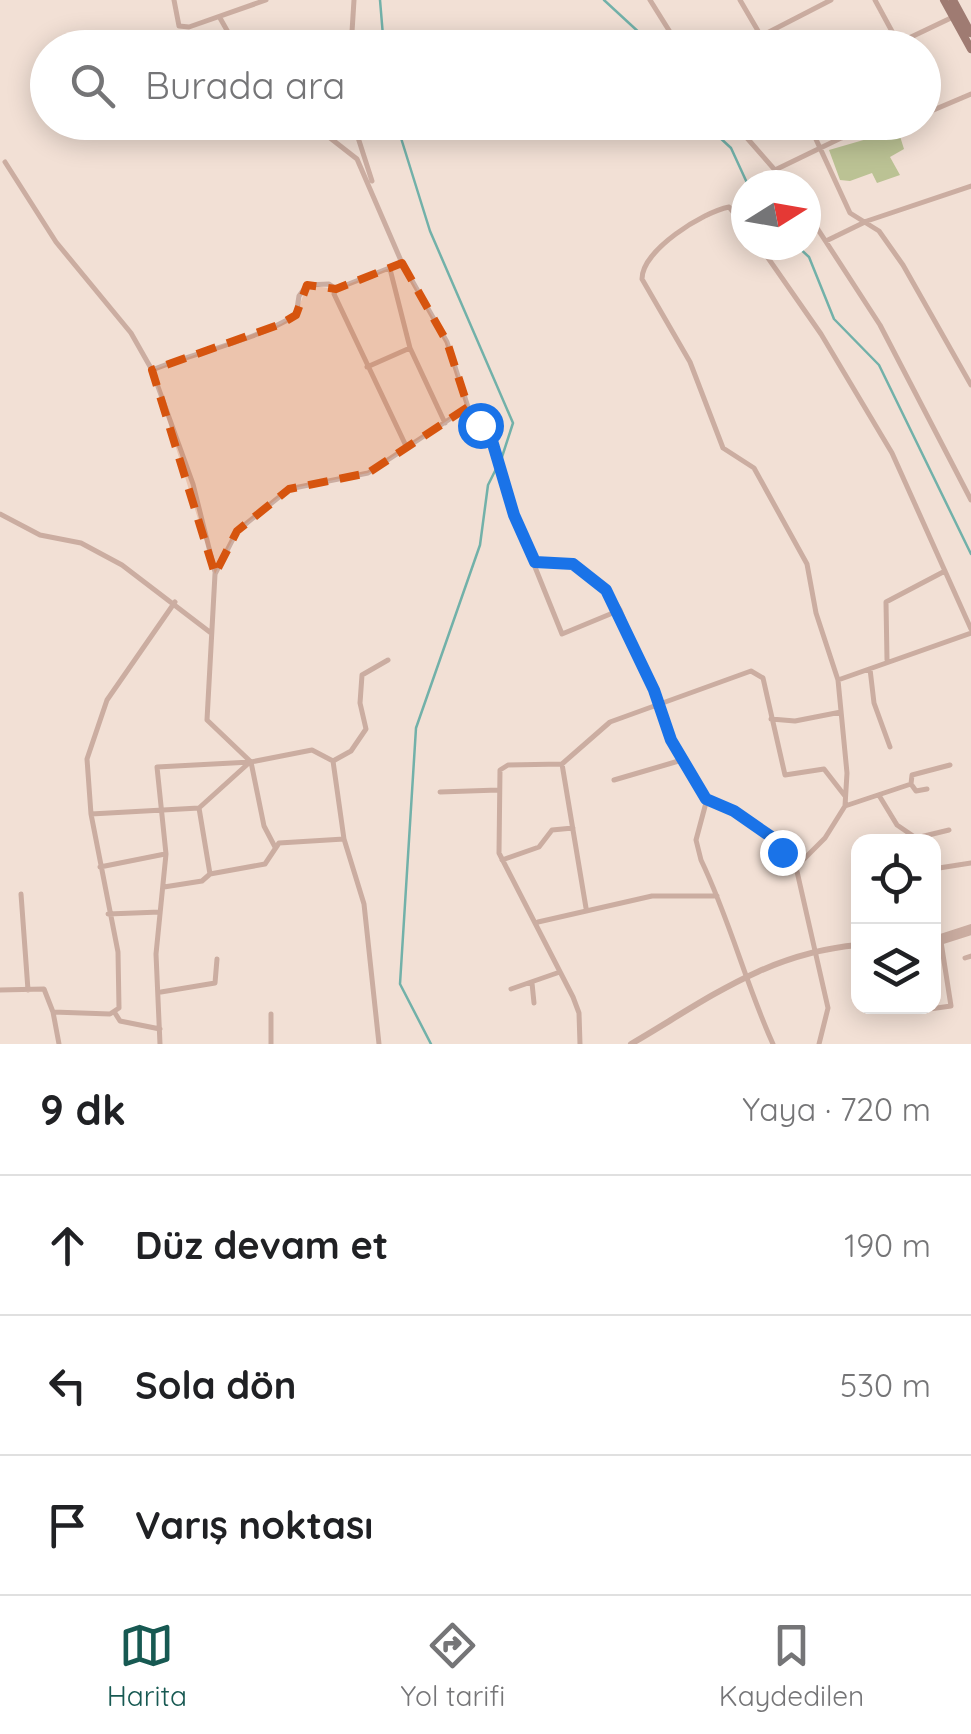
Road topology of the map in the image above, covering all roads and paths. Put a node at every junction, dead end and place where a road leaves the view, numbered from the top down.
1 (174, 0) edge
2 (266, 0) edge
3 (354, 0) edge
4 (650, 0) edge
5 (740, 0) edge
6 (830, 0) edge
7 (875, 0) edge
8 (944, 0) edge
9 (953, 0) edge
10 (953, 17) junction
11 (220, 18) junction
12 (226, 30) edge
13 (352, 30) edge
14 (669, 30) edge
15 (758, 30) edge
16 (772, 30) edge
17 (892, 30) edge
18 (928, 30) edge
19 (971, 32) edge
20 (971, 49) edge
21 (971, 94) edge
22 (941, 108) edge
23 (332, 140) edge
24 (358, 140) edge
25 (750, 140) edge
26 (816, 140) edge
27 (843, 140) edge
28 (820, 148) junction
29 (5, 162) dead end
30 (777, 170) joint
31 (971, 186) edge
32 (731, 208) edge
33 (380, 212) junction
34 (867, 221) junction
35 (821, 234) edge
36 (826, 241) junction
37 (769, 260) edge
38 (402, 262) junction
39 (390, 269) junction
40 (336, 290) junction
41 (410, 348) junction
42 (367, 368) junction
43 (152, 370) junction
44 (971, 386) edge
45 (468, 407) junction
46 (445, 423) junction
47 (406, 448) junction
48 (968, 488) edge
49 (971, 500) edge
50 (0, 514) edge
51 (535, 562) junction
52 (945, 571) junction
53 (216, 574) junction
54 (175, 602) junction
55 (620, 610) junction
56 (971, 631) edge
57 (210, 633) junction
58 (388, 660) dead end
59 (888, 660) junction
60 (870, 668) junction
61 (838, 680) junction
62 (659, 703) junction
63 (842, 712) junction
64 (771, 719) junction
65 (890, 747) dead end
66 (682, 760) junction
67 (333, 761) junction
68 (251, 762) junction
69 (562, 764) junction
70 (950, 765) dead end
71 (614, 780) dead end
72 (911, 784) junction
73 (927, 789) dead end
74 (498, 790) junction
75 (440, 792) dead end
76 (880, 796) junction
77 (846, 797) junction
78 (706, 799) junction
79 (845, 806) junction
80 (200, 808) junction
81 (160, 810) junction
82 (91, 814) junction
83 (574, 828) junction
84 (949, 830) dead end
85 (344, 839) junction
86 (275, 847) junction
87 (166, 854) junction
88 (502, 860) junction
89 (971, 863) edge
90 (100, 866) junction
91 (796, 867) junction
92 (941, 868) edge
93 (210, 874) junction
94 (164, 887) junction
95 (21, 894) dead end
96 (718, 896) junction
97 (586, 908) junction
98 (160, 912) junction
99 (108, 914) junction
100 (538, 922) junction
101 (971, 930) edge
102 (941, 939) edge
103 (851, 946) edge
104 (815, 950) junction
105 (217, 958) dead end
106 (941, 963) edge
107 (557, 973) junction
108 (747, 976) junction
109 (532, 984) junction
110 (510, 989) dead end
111 (0, 990) edge
112 (28, 990) junction
113 (161, 992) junction
114 (534, 1002) dead end
115 (941, 1007) edge
116 (53, 1012) junction
117 (115, 1013) junction
118 (272, 1014) dead end
119 (160, 1030) junction
120 (59, 1044) edge
121 (160, 1044) edge
122 (271, 1044) edge
123 (379, 1044) edge
124 (580, 1044) edge
125 (631, 1044) edge
126 (773, 1044) edge
127 (820, 1044) edge

1 - 11 street
2 - 11 street
3 - 13 street
4 - 14 street
5 - 15 street
6 - 16 street
7 - 17 street
8 - 10 main road
9 - 19 main road
10 - 18 street
10 - 20 main road
11 - 12 street
21 - 22 street
23 - 33 street
24 - 33 street
25 - 30 street
26 - 28 street
27 - 28 street
28 - 30 street
28 - 34 street
29 - 43 street
31 - 34 street
32 - 61 street
33 - 38 street
34 - 36 street
34 - 44 street
35 - 36 street
36 - 48 street
37 - 52 street
38 - 39 street
38 - 45 street
39 - 40 street
39 - 41 street
40 - 42 street
40 - 43 street
41 - 42 street
41 - 46 street
42 - 47 street
43 - 53 street
45 - 46 street
45 - 51 street
46 - 47 street
47 - 53 street
48 - 49 street
50 - 54 street
51 - 55 street
51 - 55 street
52 - 56 street
52 - 59 street
53 - 57 street
54 - 57 street
54 - 82 street
55 - 62 street
56 - 59 street
57 - 68 street
58 - 67 street
59 - 60 street
60 - 61 street
60 - 65 street
61 - 63 street
62 - 64 street
62 - 66 street
62 - 69 street
63 - 64 street
63 - 77 street
64 - 77 street
66 - 71 street
66 - 78 street
67 - 68 street
67 - 85 street
68 - 80 street
68 - 81 street
68 - 86 street
69 - 74 street
69 - 83 street
70 - 72 street
72 - 73 street
72 - 76 street
74 - 75 street
74 - 88 street
76 - 79 street
76 - 84 street
77 - 79 street
78 - 91 street
78 - 96 street
79 - 91 street
80 - 81 street
80 - 93 street
81 - 82 street
81 - 87 street
82 - 90 street
83 - 88 street
83 - 97 street
85 - 86 street
85 - 123 street
86 - 93 street
87 - 90 street
87 - 94 street
88 - 100 street
89 - 92 street
90 - 99 street
91 - 104 street
93 - 94 street
94 - 98 street
95 - 112 street
96 - 97 street
96 - 108 street
97 - 100 street
98 - 99 street
98 - 113 street
99 - 117 street
100 - 107 street
101 - 102 street
103 - 104 street
104 - 108 street
104 - 127 street
105 - 113 street
106 - 115 street
107 - 109 street
107 - 124 street
108 - 125 street
108 - 126 street
109 - 110 street
109 - 114 street
111 - 112 street
112 - 116 street
113 - 119 street
116 - 117 street
116 - 120 street
117 - 119 street
118 - 122 street
119 - 121 street

